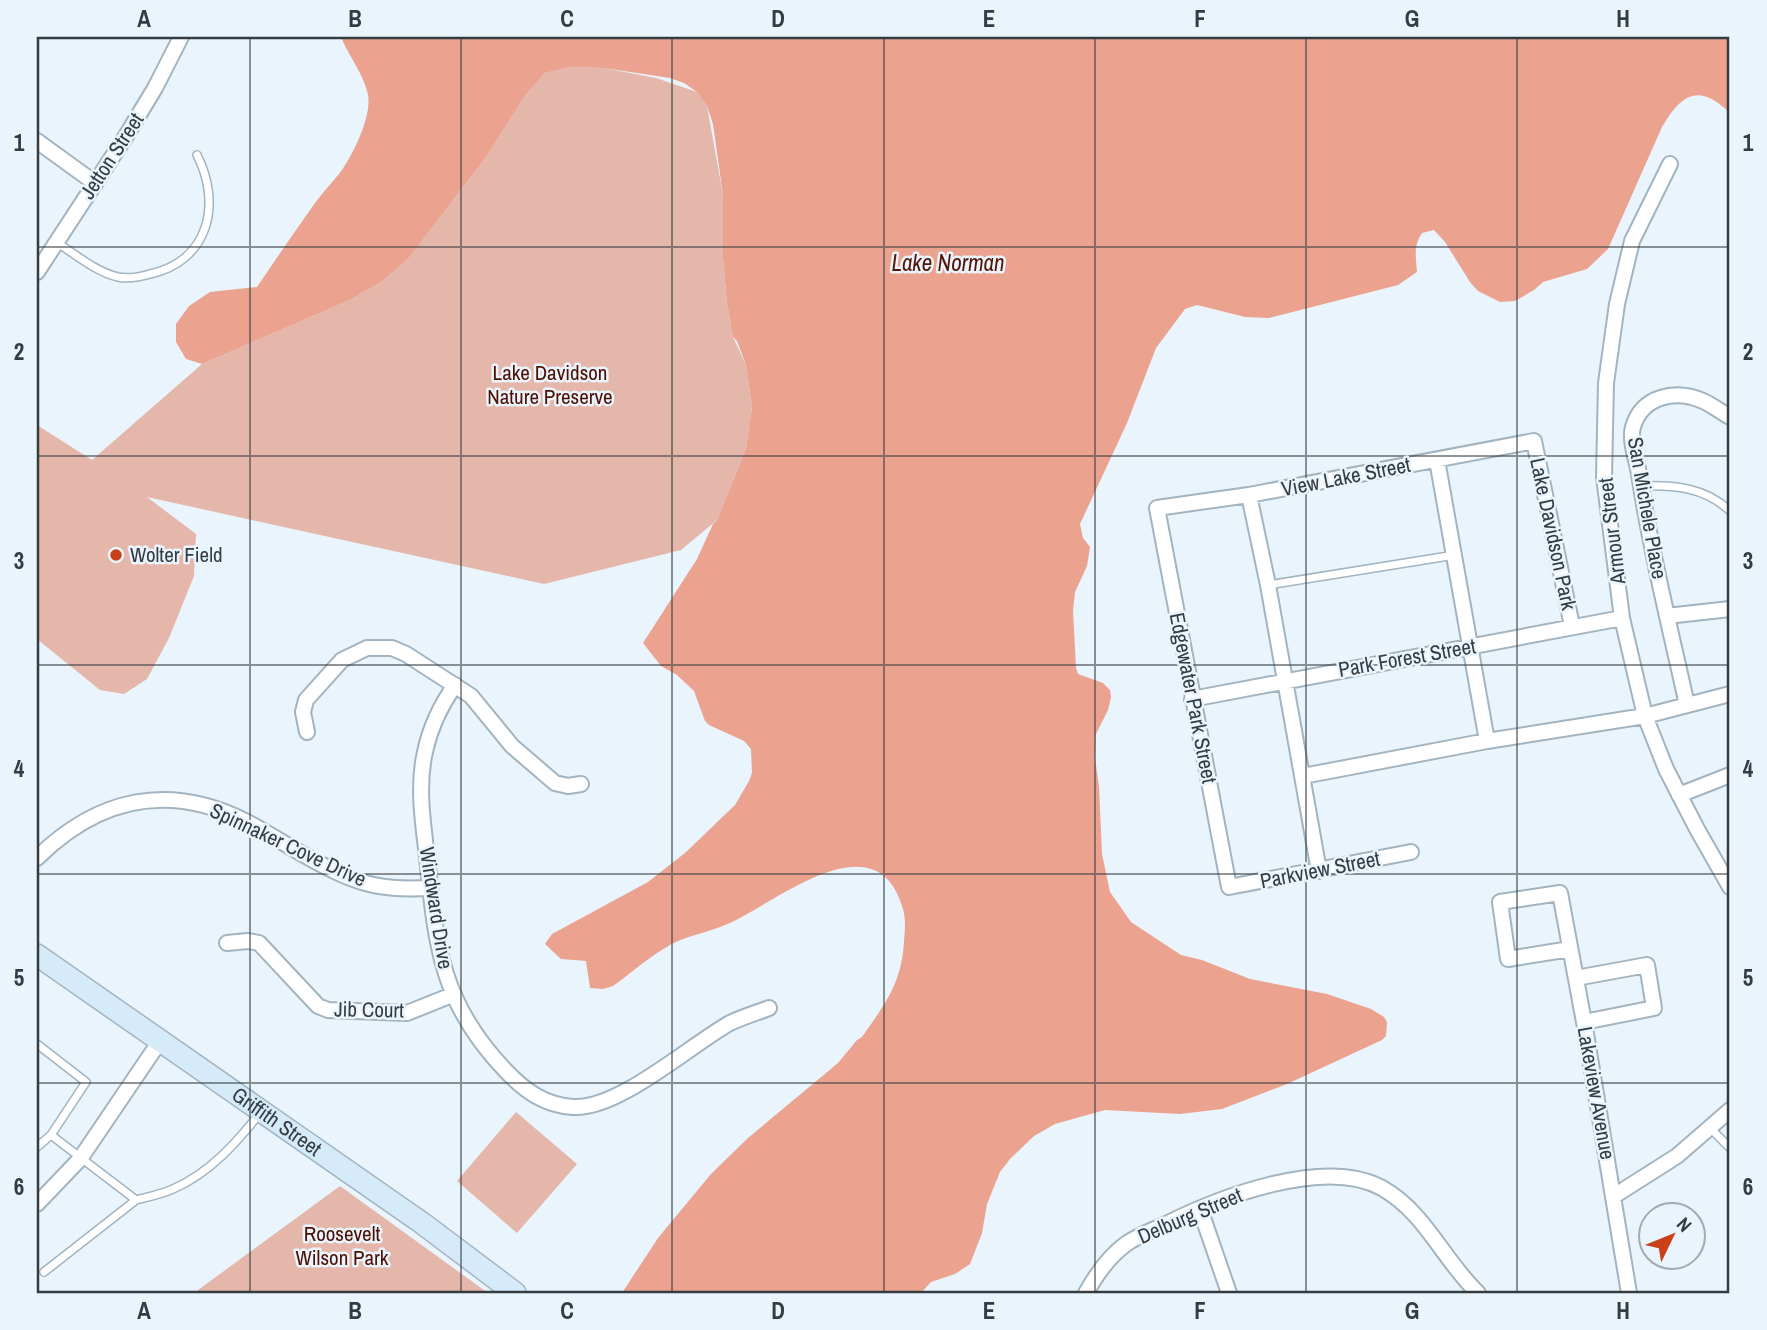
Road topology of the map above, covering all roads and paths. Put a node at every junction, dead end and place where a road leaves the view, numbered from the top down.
1 (181, 37) edge
2 (37, 141) edge
3 (197, 155) dead end
4 (1670, 164) dead end
5 (95, 183) junction
6 (56, 242) junction
7 (37, 272) edge
8 (1730, 417) edge
9 (1534, 441) joint
10 (1437, 460) junction
11 (1641, 486) junction
12 (1249, 495) junction
13 (1157, 508) joint
14 (1730, 511) edge
15 (1455, 555) junction
16 (1268, 586) junction
17 (1730, 609) edge
18 (1667, 616) junction
19 (1622, 618) junction
20 (1572, 626) junction
21 (1472, 647) junction
22 (1286, 681) junction
23 (455, 685) junction
24 (1730, 694) edge
25 (1192, 699) junction
26 (1687, 705) junction
27 (1645, 716) junction
28 (307, 732) dead end
29 (1488, 741) junction
30 (1730, 775) edge
31 (1303, 776) junction
32 (581, 784) dead end
33 (1679, 795) junction
34 (1411, 852) dead end
35 (37, 858) edge
36 (1319, 871) junction
37 (1229, 887) joint
38 (1730, 887) edge
39 (430, 888) junction
40 (227, 943) dead end
41 (1570, 949) junction
42 (37, 955) edge
43 (1576, 978) junction
44 (452, 995) junction
45 (769, 1008) dead end
46 (1584, 1022) junction
47 (160, 1041) junction
48 (37, 1044) edge
49 (1730, 1110) edge
50 (261, 1111) junction
51 (1710, 1128) junction
52 (51, 1135) junction
53 (37, 1147) edge
54 (1730, 1148) edge
55 (80, 1159) junction
56 (1614, 1196) junction
57 (136, 1200) junction
58 (37, 1204) edge
59 (1200, 1209) junction
60 (44, 1272) dead end
61 (515, 1293) edge
62 (1086, 1293) edge
63 (1229, 1293) edge
64 (1478, 1293) edge
65 (1629, 1293) edge

1 - 5 street, Jetton Street
2 - 5 street
3 - 6 lane
4 - 19 street, Armour Street
5 - 6 street, Jetton Street
6 - 7 street, Jetton Street
8 - 11 street, San Michele Place
9 - 10 street, View Lake Street
9 - 20 street, Lake Davidson Park
10 - 12 street, View Lake Street
10 - 15 street
11 - 14 lane
11 - 18 street, San Michele Place
12 - 13 street, View Lake Street
12 - 16 street
13 - 25 street, Edgewater Park Street
15 - 16 lane
15 - 21 street
16 - 22 street
17 - 18 street
18 - 26 street, San Michele Place
19 - 20 street, Park Forest Street
19 - 27 street, Armour Street
20 - 21 street, Park Forest Street
21 - 22 street, Park Forest Street
21 - 29 street
22 - 25 street, Park Forest Street
22 - 31 street
23 - 28 street
23 - 32 street
23 - 39 street, Windward Drive
24 - 26 street
25 - 37 street, Edgewater Park Street
26 - 27 street
27 - 29 street
27 - 33 street, Armour Street
29 - 31 street
30 - 33 street
31 - 36 street
33 - 38 street, Armour Street
34 - 36 street, Parkview Street
35 - 39 street, Spinnaker Cove Drive
36 - 37 street, Parkview Street
39 - 44 street, Windward Drive
40 - 44 street, Jib Court
41 - 41 street, Lakeview Avenue
41 - 43 street, Lakeview Avenue
42 - 47 main road, Griffith Street
43 - 46 street, Lakeview Avenue
43 - 46 street
44 - 45 street, Windward Drive
46 - 56 street, Lakeview Avenue
47 - 50 main road, Griffith Street
47 - 55 street
48 - 52 lane
49 - 51 street
50 - 57 lane
50 - 61 main road, Griffith Street
51 - 54 lane
51 - 56 street
52 - 53 lane
52 - 55 lane
55 - 57 lane
55 - 58 street
56 - 65 street, Lakeview Avenue
57 - 60 lane
59 - 62 street, Delburg Street
59 - 63 street
59 - 64 street, Delburg Street

